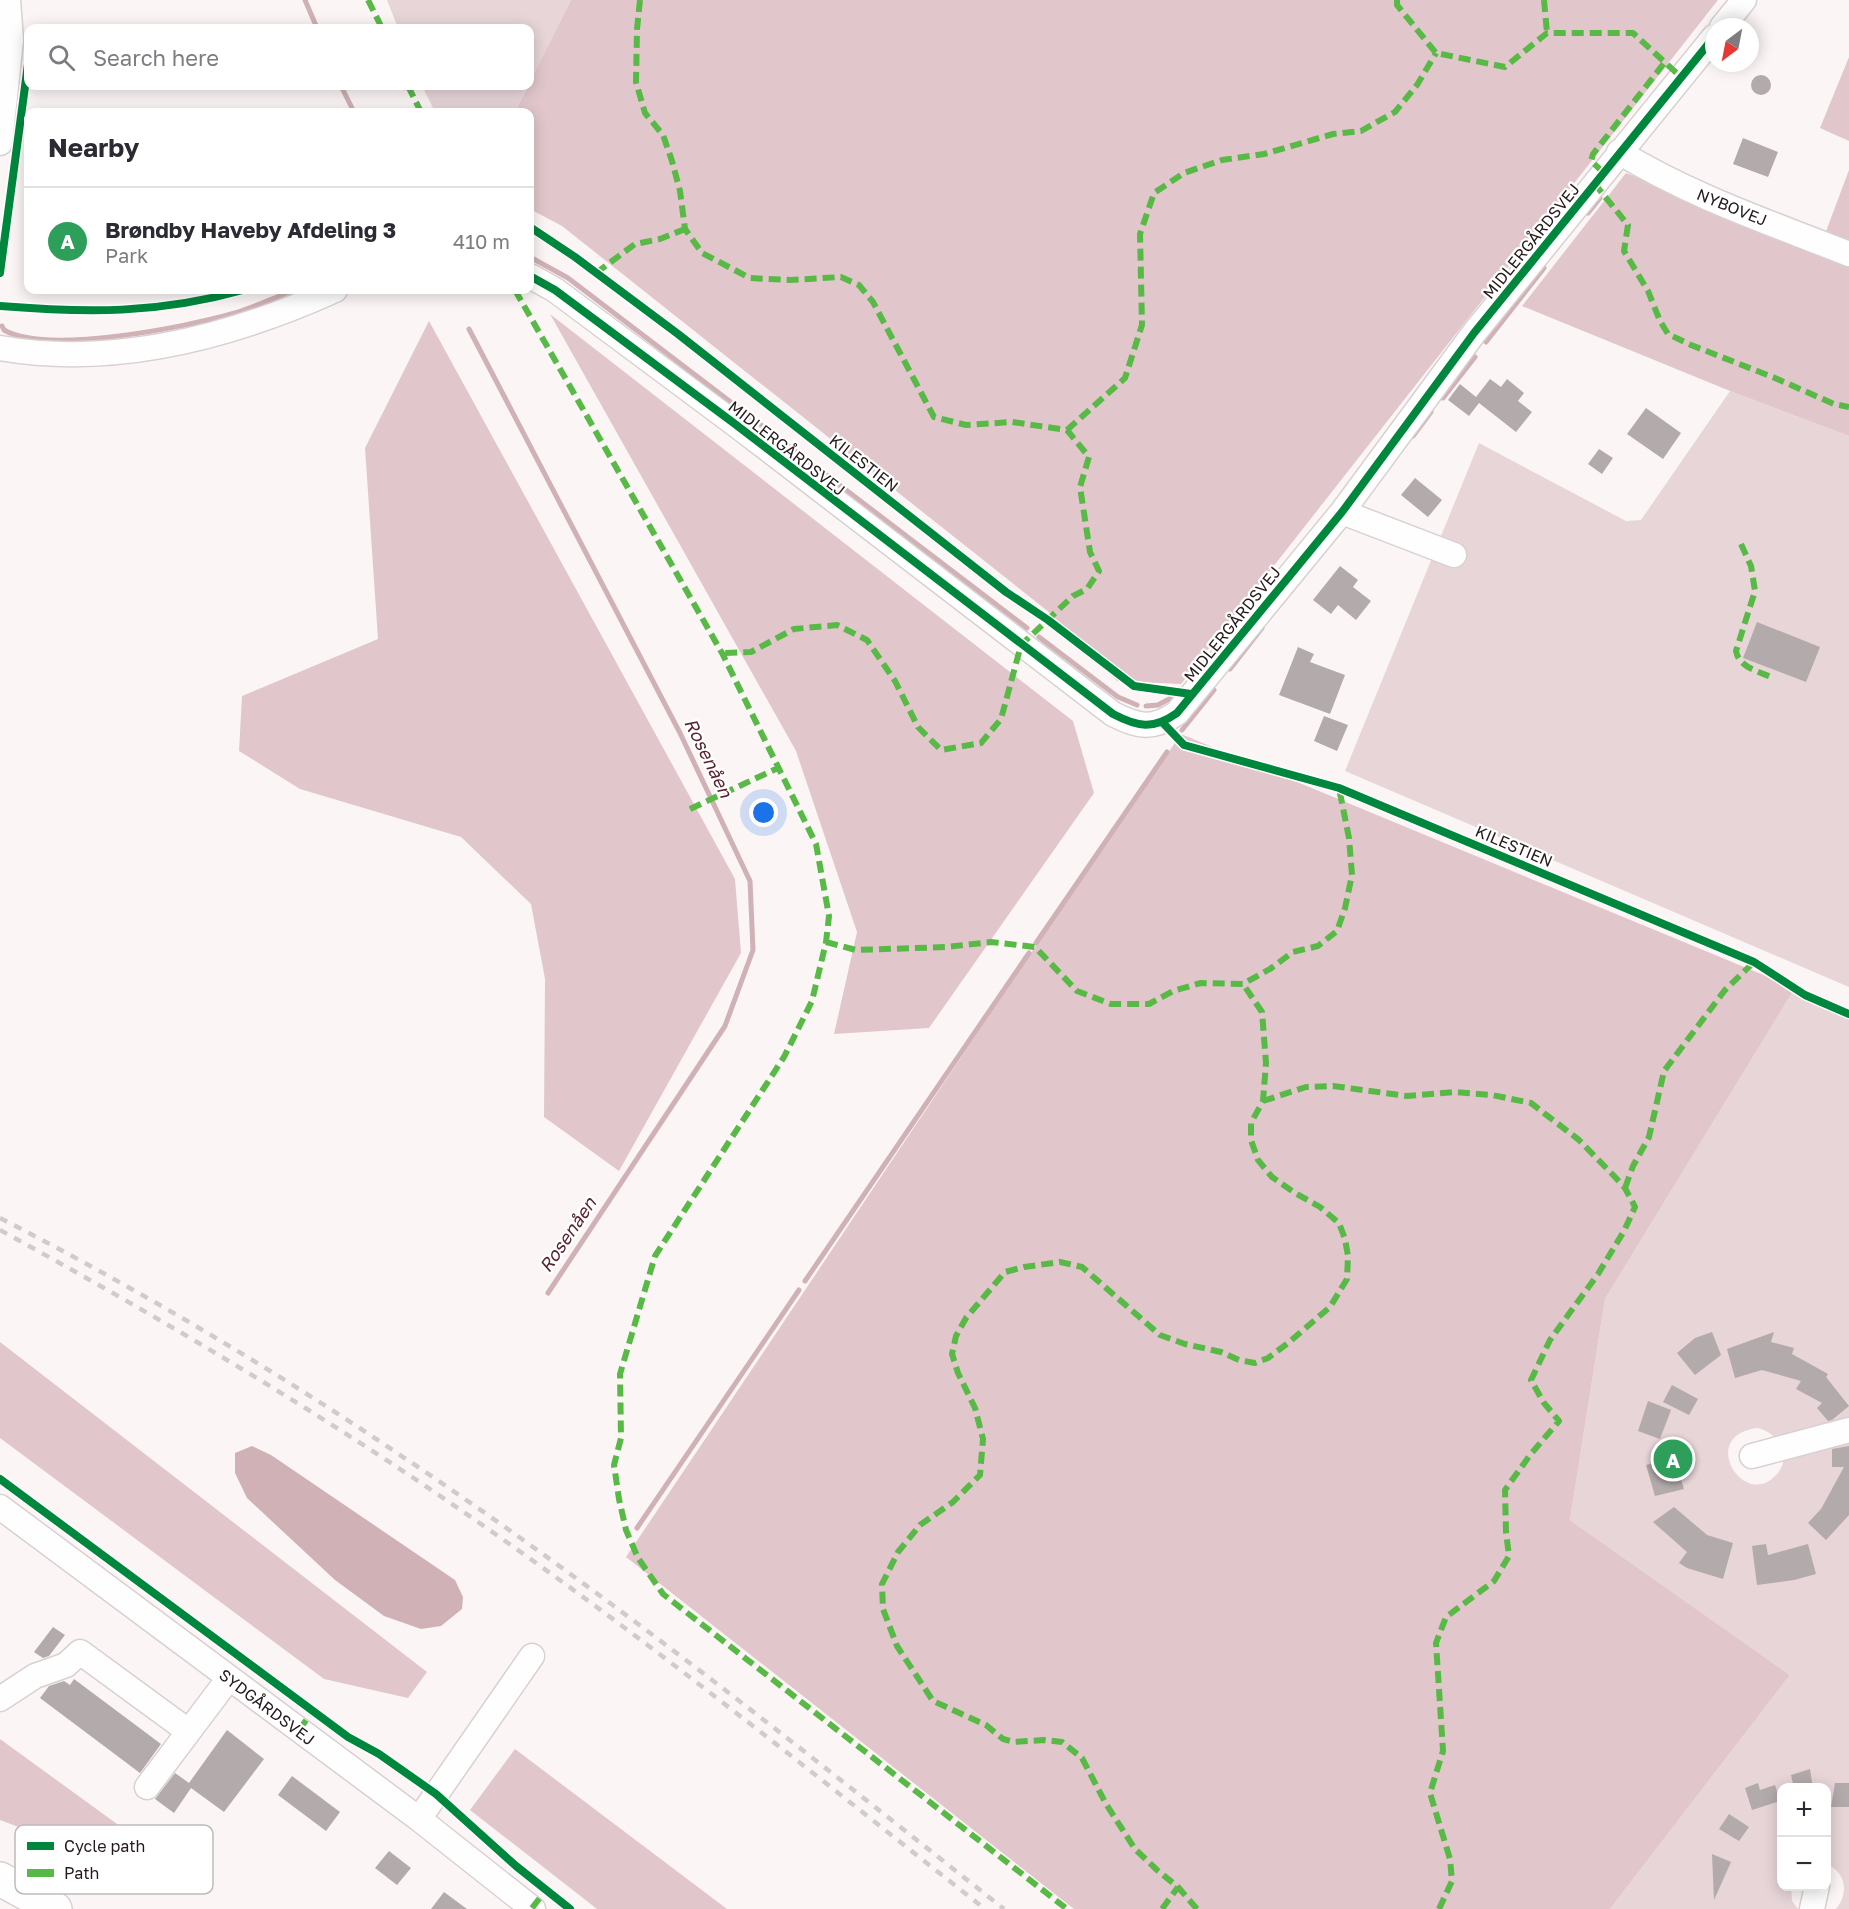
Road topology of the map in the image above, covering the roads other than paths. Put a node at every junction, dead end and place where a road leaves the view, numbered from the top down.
1 (7, 0) edge
2 (1744, 0) edge
3 (1729, 18) edge
4 (0, 19) edge
5 (1705, 48) edge
6 (0, 143) edge
7 (1619, 152) junction
8 (1849, 254) edge
9 (534, 278) edge
10 (326, 294) edge
11 (0, 348) edge
12 (1342, 512) junction
13 (1454, 555) dead end
14 (1849, 1430) edge
15 (1752, 1456) dead end
16 (0, 1507) edge
17 (532, 1656) dead end
18 (229, 1678) junction
19 (0, 1699) edge
20 (188, 1731) junction
21 (147, 1787) dead end
22 (419, 1820) junction
23 (0, 1879) edge
24 (15, 1887) edge
25 (1816, 1891) edge
26 (28, 1894) edge
27 (55, 1909) edge
28 (533, 1909) edge
29 (1812, 1909) edge

1 - 4 street
1 - 6 street
2 - 3 street
5 - 7 street, MIDLERGÅRDSVEJ
7 - 8 street, NYBOVEJ
7 - 12 street, MIDLERGÅRDSVEJ
9 - 12 street, MIDLERGÅRDSVEJ
10 - 11 street
12 - 13 street
14 - 15 street
16 - 18 street, SYDGÅRDSVEJ
17 - 22 street
18 - 20 street
18 - 22 street, SYDGÅRDSVEJ
19 - 20 street
20 - 21 street
22 - 28 street, SYDGÅRDSVEJ
23 - 24 highway
25 - 29 street
26 - 27 highway

